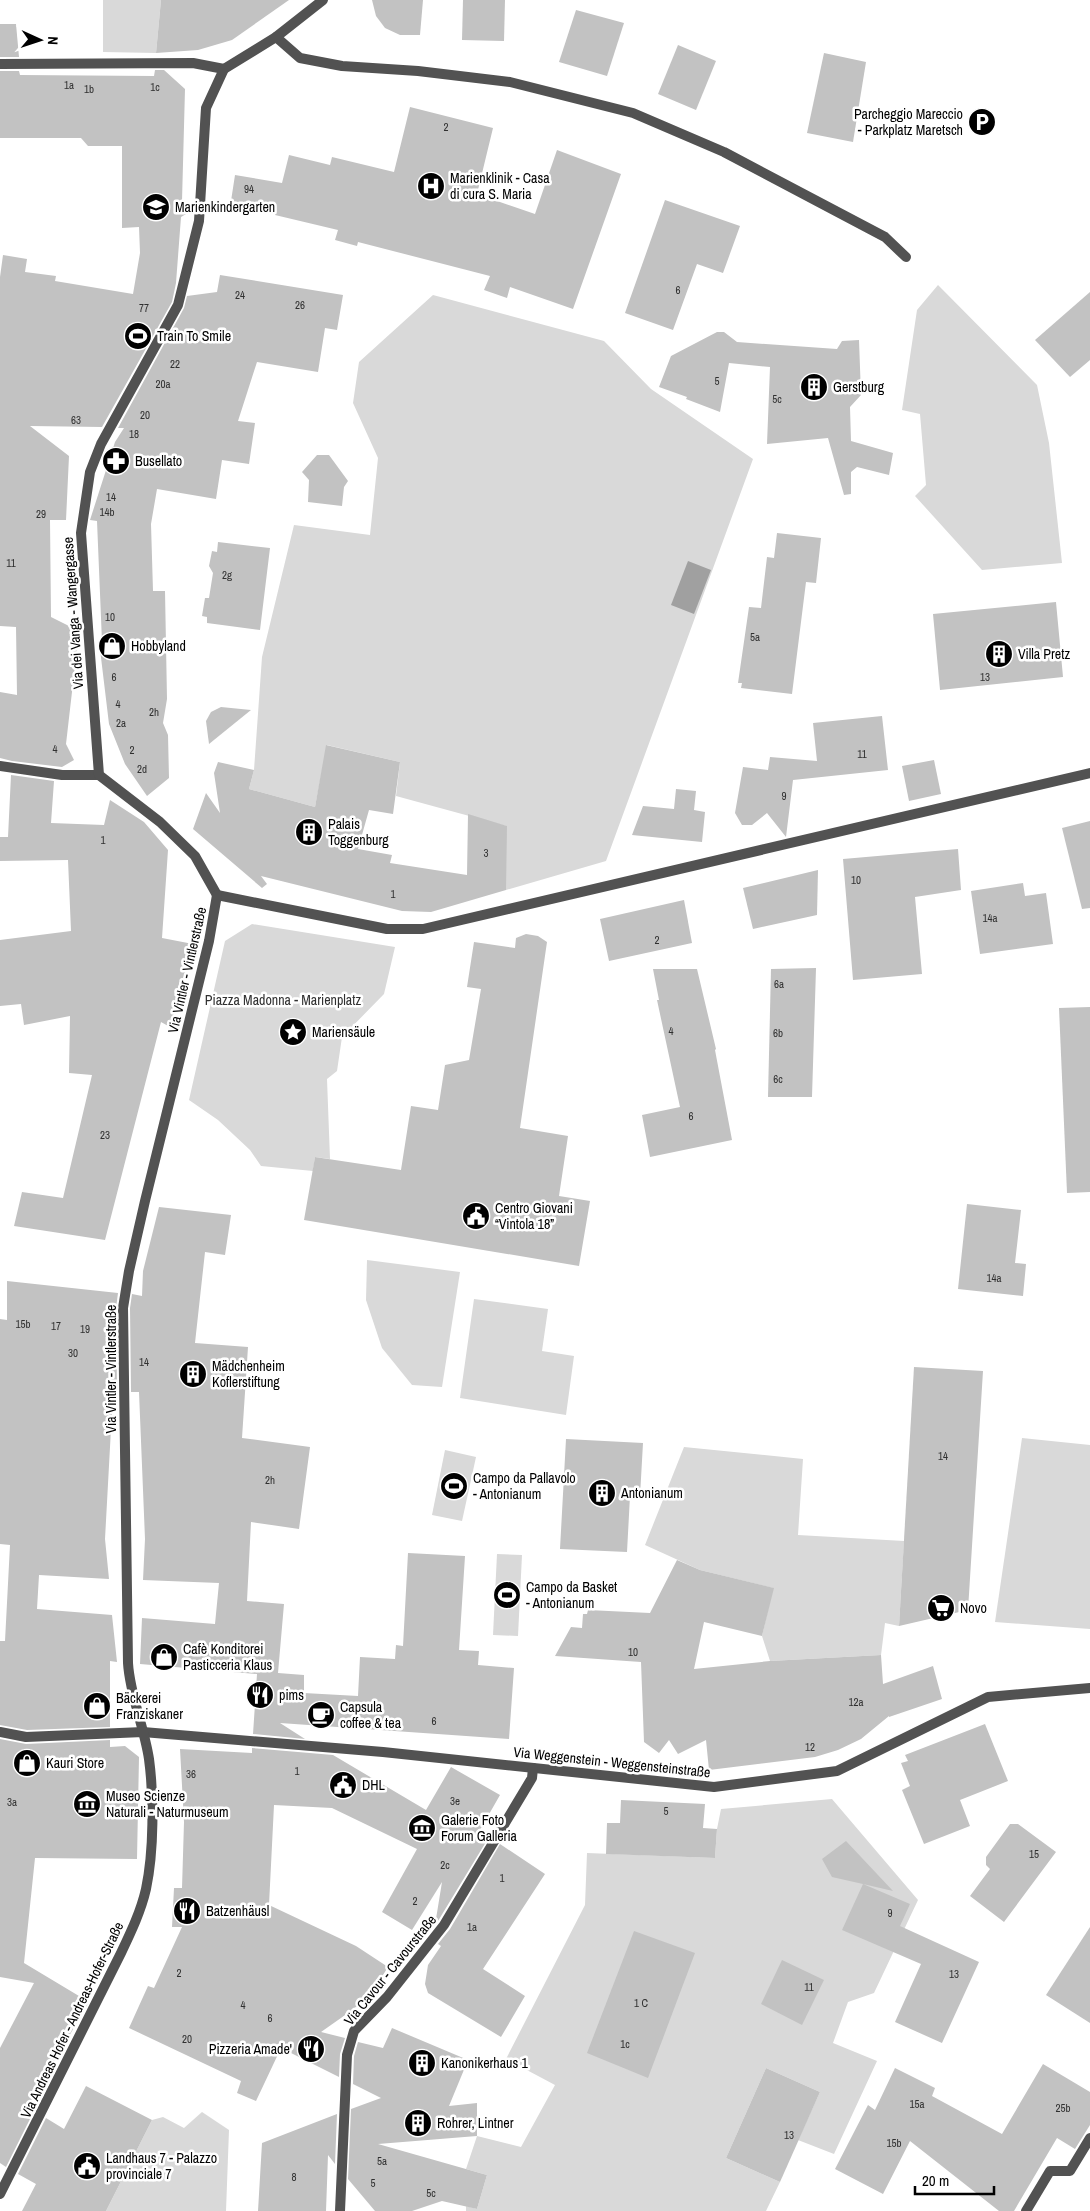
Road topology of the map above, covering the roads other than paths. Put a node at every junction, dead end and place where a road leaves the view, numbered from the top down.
1 (323, 0) edge
2 (276, 37) junction
3 (0, 64) edge
4 (224, 69) junction
5 (906, 256) dead end
6 (0, 766) edge
7 (1090, 773) edge
8 (99, 775) junction
9 (217, 895) junction
10 (1090, 1688) edge
11 (0, 1732) edge
12 (143, 1732) junction
13 (533, 1768) junction
14 (1090, 2138) edge
15 (0, 2194) edge
16 (340, 2211) edge
17 (1026, 2211) edge

1 - 2 street
2 - 4 street
2 - 5 street
3 - 4 street
4 - 8 street, Via dei Vanga - Wangergasse
6 - 8 street
7 - 9 street
8 - 9 street
9 - 12 street, Via Vintler - Vintlerstraße
10 - 13 street, Via Weggenstein - Weggensteinstraße
11 - 12 street, Via Weggenstein - Weggensteinstraße
12 - 13 street, Via Weggenstein - Weggensteinstraße
12 - 15 street, Via Andreas Hofer - Andreas-Hofer-Straße
13 - 16 street, Via Cavour - Cavourstraße
14 - 17 street

